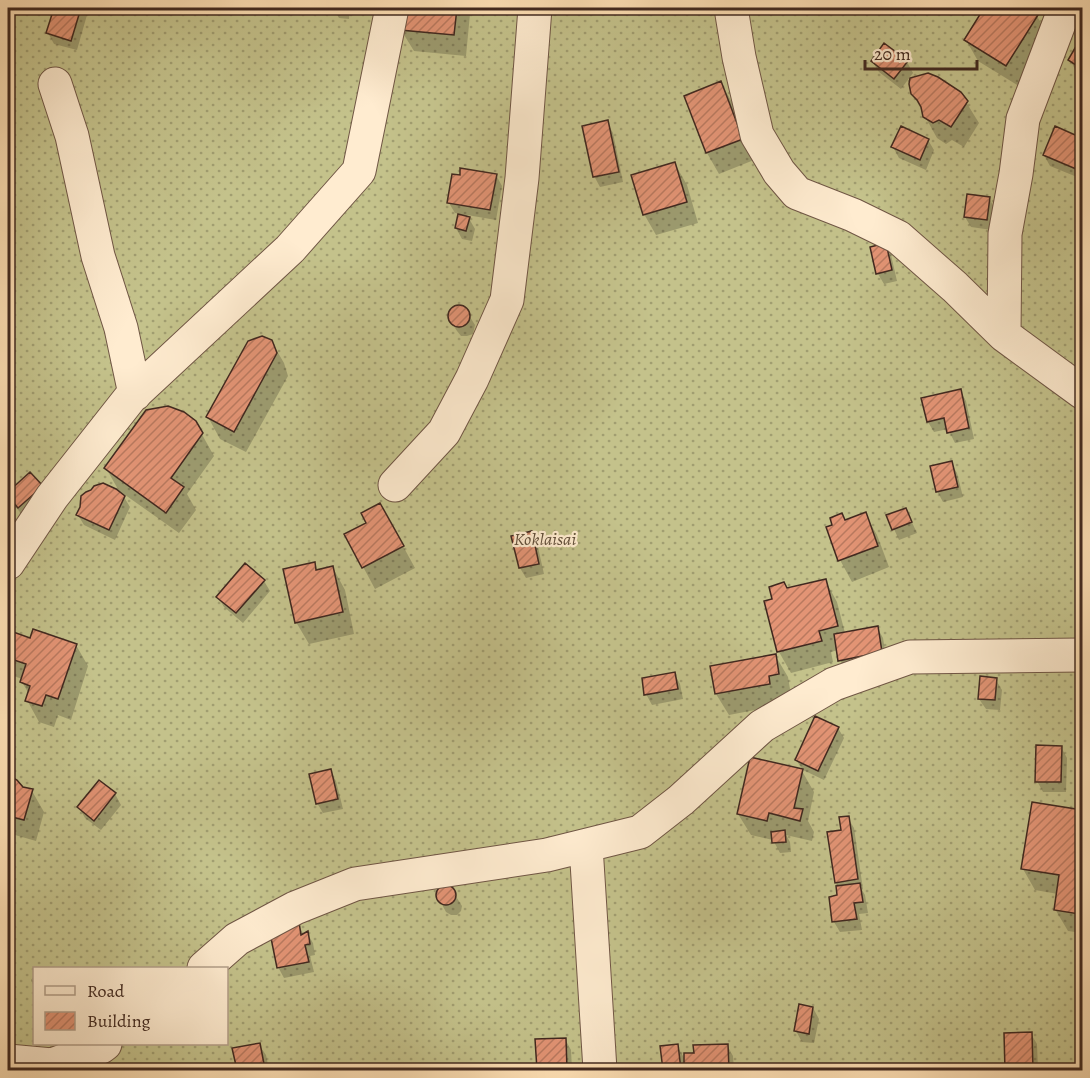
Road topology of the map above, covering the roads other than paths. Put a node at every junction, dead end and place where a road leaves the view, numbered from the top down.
1 (392, 8) edge
2 (535, 8) edge
3 (731, 8) edge
4 (1065, 8) edge
5 (55, 84) dead end
6 (1004, 335) junction
7 (1083, 392) edge
8 (135, 394) junction
9 (395, 485) dead end
10 (8, 563) edge
11 (1083, 655) edge
12 (586, 846) junction
13 (206, 967) edge
14 (104, 1045) edge
15 (8, 1061) edge
16 (46, 1068) edge
17 (600, 1071) edge

1 - 8 street
2 - 9 street
3 - 6 street
4 - 6 street
5 - 8 street
6 - 7 street
8 - 10 street
11 - 12 street
12 - 13 street
12 - 17 street
14 - 16 street
15 - 16 street

